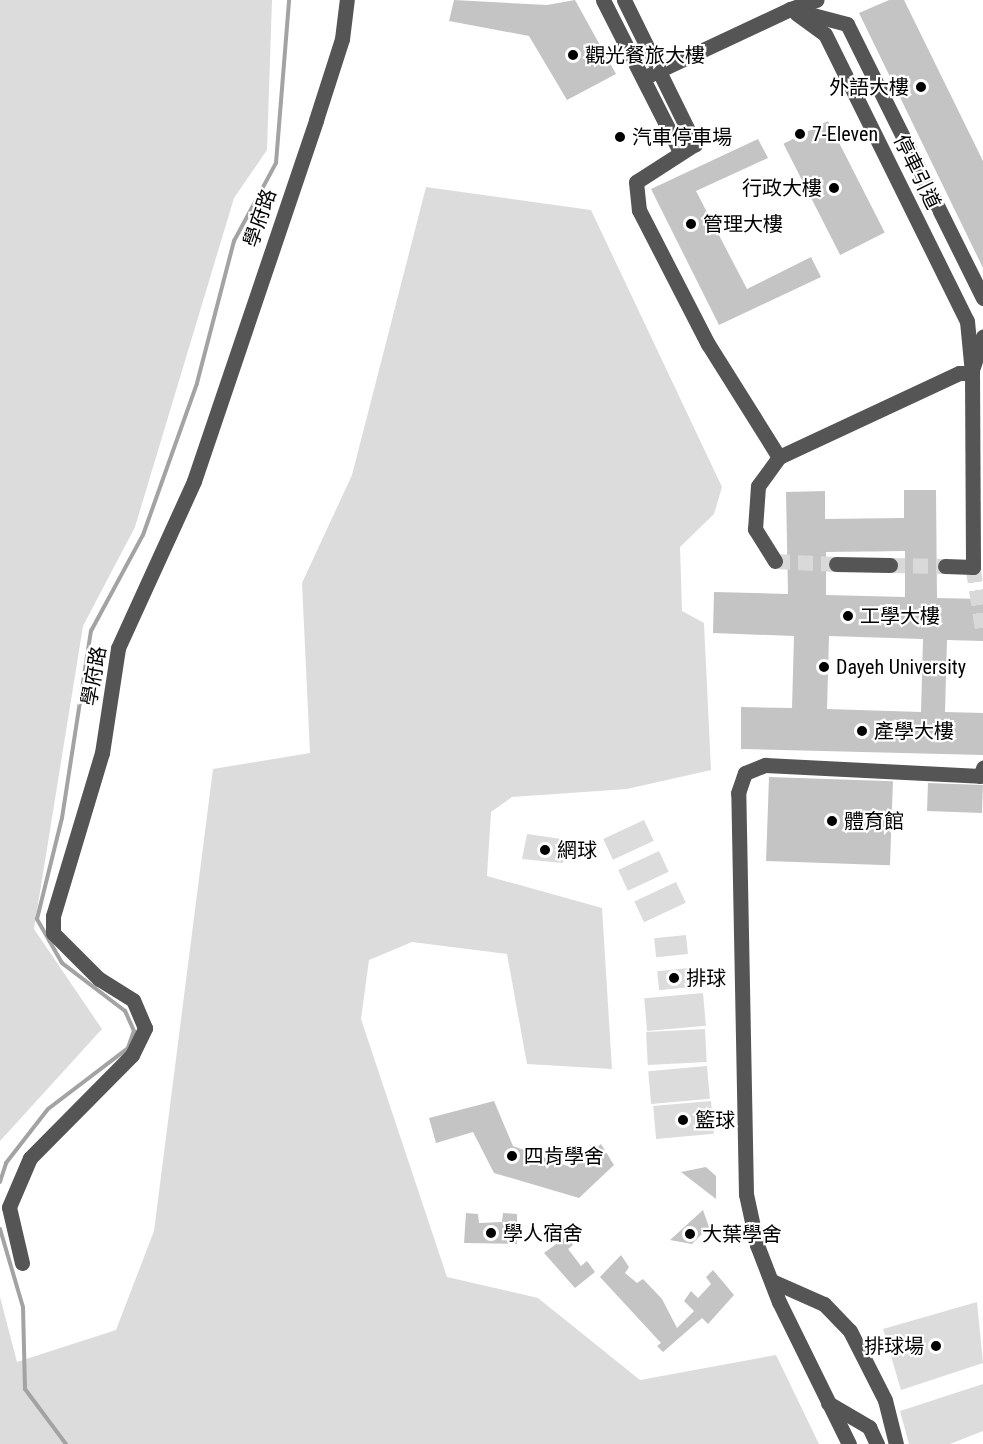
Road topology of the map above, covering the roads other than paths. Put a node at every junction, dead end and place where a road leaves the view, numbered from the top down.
1 (347, 0) edge
2 (603, 0) edge
3 (624, 0) edge
4 (816, 0) edge
5 (790, 9) junction
6 (662, 68) junction
7 (643, 78) junction
8 (680, 152) junction
9 (983, 298) edge
10 (983, 337) edge
11 (972, 373) junction
12 (779, 457) junction
13 (983, 533) edge
14 (972, 555) junction
15 (775, 561) dead end
16 (836, 564) tunnel mouth
17 (890, 565) tunnel mouth
18 (945, 566) tunnel mouth
19 (983, 768) edge
20 (22, 1263) dead end
21 (772, 1281) junction
22 (828, 1403) junction
23 (849, 1444) edge
24 (877, 1444) edge
25 (896, 1444) edge

1 - 20 street, 學府路
2 - 7 street
3 - 6 street
4 - 5 street
5 - 6 street
5 - 9 street
5 - 11 street, 停車引道
6 - 7 street
6 - 8 street
7 - 8 street
8 - 12 street
10 - 11 street
11 - 12 street
11 - 14 street
12 - 15 street
13 - 14 street
14 - 18 street
16 - 17 street
19 - 21 street
21 - 22 street
21 - 25 street
22 - 23 street
22 - 24 street

